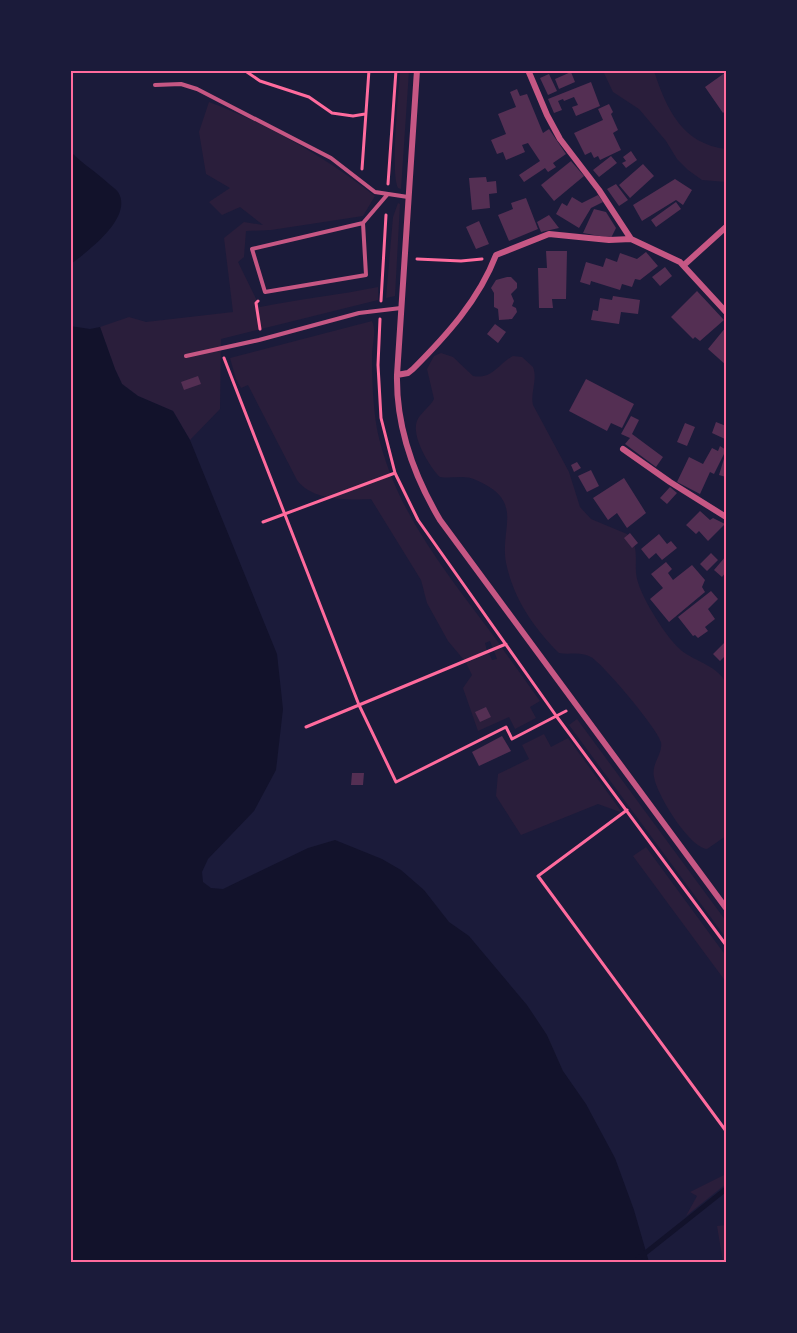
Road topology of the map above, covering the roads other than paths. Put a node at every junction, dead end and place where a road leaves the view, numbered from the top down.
1 (417, 70) edge
2 (528, 70) edge
3 (155, 85) dead end
4 (387, 195) junction
5 (409, 197) junction
6 (363, 223) junction
7 (726, 227) edge
8 (631, 239) junction
9 (684, 265) junction
10 (402, 308) junction
11 (726, 312) edge
12 (186, 356) dead end
13 (396, 375) junction
14 (623, 449) dead end
15 (726, 517) edge
16 (726, 908) edge

1 - 5 street
2 - 8 street
3 - 4 lane
4 - 5 lane
4 - 6 lane
5 - 10 street
6 - 6 lane
7 - 9 street
8 - 9 street
8 - 13 street
9 - 11 street
10 - 12 lane
10 - 13 street
13 - 16 street
14 - 15 street

